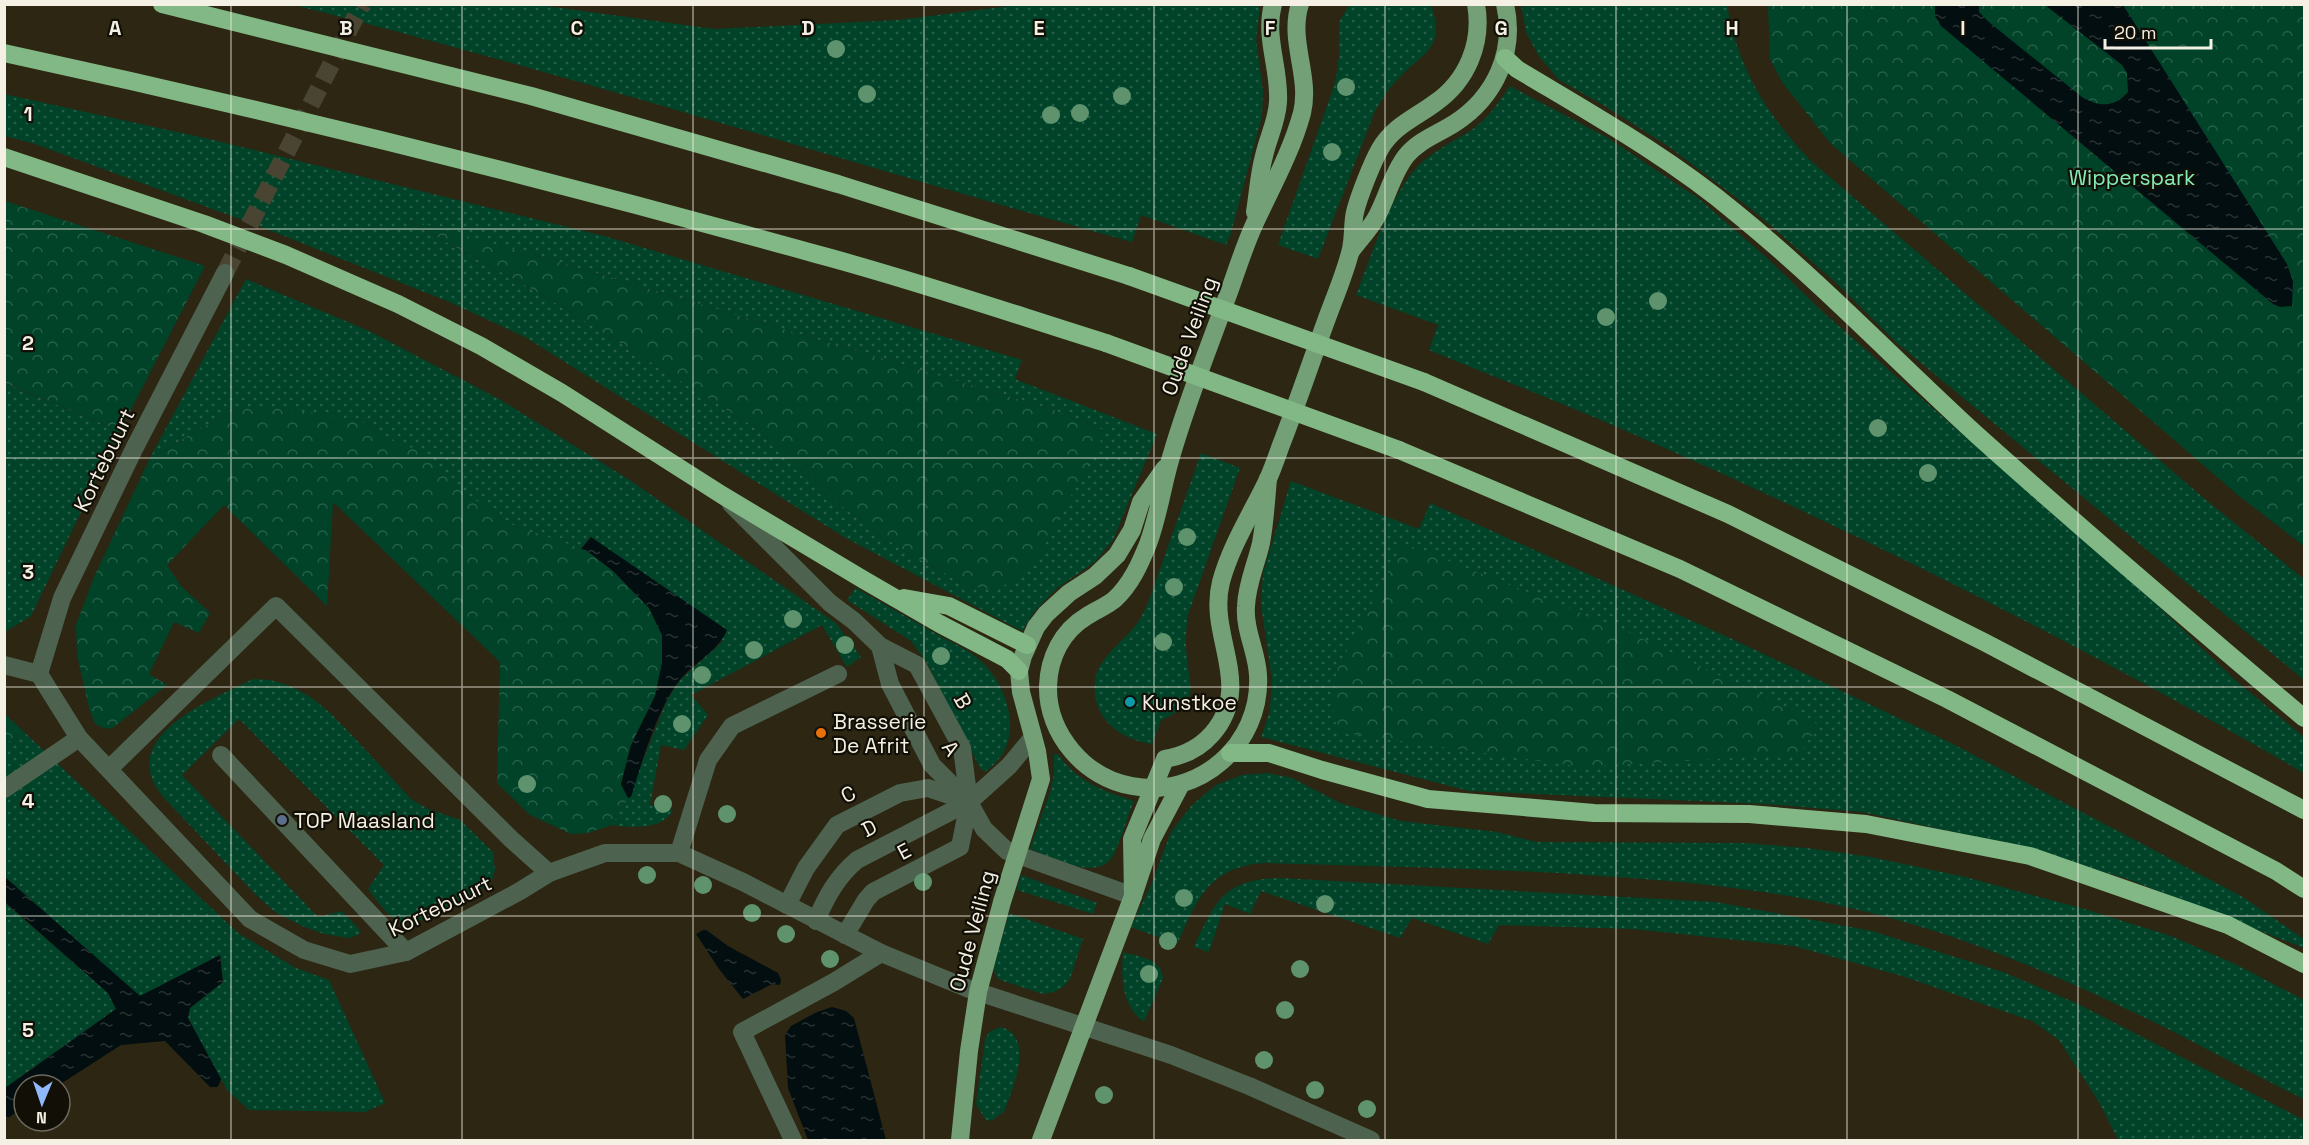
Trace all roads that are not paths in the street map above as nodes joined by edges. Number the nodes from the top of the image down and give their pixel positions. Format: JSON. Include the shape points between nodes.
{"nodes":[{"id":1,"x":162,"y":4,"type":"edge"},
{"id":2,"x":1273,"y":4,"type":"edge"},
{"id":3,"x":1300,"y":4,"type":"edge"},
{"id":4,"x":1476,"y":4,"type":"edge"},
{"id":5,"x":1505,"y":4,"type":"edge"},
{"id":6,"x":1478,"y":31,"type":"junction"},
{"id":7,"x":4,"y":53,"type":"edge"},
{"id":8,"x":1505,"y":58,"type":"junction"},
{"id":9,"x":4,"y":157,"type":"edge"},
{"id":10,"x":1252,"y":228,"type":"junction"},
{"id":11,"x":1351,"y":252,"type":"junction"},
{"id":12,"x":225,"y":273,"type":"tunnel mouth"},
{"id":13,"x":1170,"y":460,"type":"junction"},
{"id":14,"x":1268,"y":479,"type":"junction"},
{"id":15,"x":722,"y":495,"type":"junction"},
{"id":16,"x":893,"y":597,"type":"junction"},
{"id":17,"x":1027,"y":645,"type":"junction"},
{"id":18,"x":880,"y":646,"type":"junction"},
{"id":19,"x":4,"y":665,"type":"edge"},
{"id":20,"x":1050,"y":669,"type":"junction"},
{"id":21,"x":1019,"y":671,"type":"junction"},
{"id":22,"x":39,"y":674,"type":"junction"},
{"id":23,"x":838,"y":674,"type":"dead end"},
{"id":24,"x":2304,"y":718,"type":"edge"},
{"id":25,"x":1033,"y":737,"type":"junction"},
{"id":26,"x":79,"y":738,"type":"junction"},
{"id":27,"x":1230,"y":753,"type":"junction"},
{"id":28,"x":221,"y":755,"type":"dead end"},
{"id":29,"x":110,"y":768,"type":"junction"},
{"id":30,"x":1180,"y":786,"type":"junction"},
{"id":31,"x":4,"y":789,"type":"edge"},
{"id":32,"x":1152,"y":789,"type":"junction"},
{"id":33,"x":969,"y":802,"type":"junction"},
{"id":34,"x":2304,"y":810,"type":"edge"},
{"id":35,"x":680,"y":853,"type":"junction"},
{"id":36,"x":1016,"y":855,"type":"junction"},
{"id":37,"x":549,"y":873,"type":"junction"},
{"id":38,"x":2304,"y":889,"type":"edge"},
{"id":39,"x":1133,"y":896,"type":"junction"},
{"id":40,"x":787,"y":905,"type":"junction"},
{"id":41,"x":816,"y":921,"type":"junction"},
{"id":42,"x":844,"y":935,"type":"junction"},
{"id":43,"x":406,"y":952,"type":"junction"},
{"id":44,"x":880,"y":953,"type":"junction"},
{"id":45,"x":2304,"y":964,"type":"edge"},
{"id":46,"x":978,"y":992,"type":"junction"},
{"id":47,"x":1084,"y":1026,"type":"junction"},
{"id":48,"x":793,"y":1140,"type":"edge"},
{"id":49,"x":960,"y":1140,"type":"edge"},
{"id":50,"x":1041,"y":1140,"type":"edge"},
{"id":51,"x":1371,"y":1140,"type":"edge"}],
"edges":[{"from":1,"to":34,"type":"highway","bridge":true,"via":[[531,96],[838,184],[1128,276],[1424,382],[1728,514],[1984,642]]},
{"from":2,"to":10,"type":"main road","name":"Oude Veiling","via":[[1269,25],[1278,86],[1276,118],[1264,156]]},
{"from":3,"to":10,"type":"main road","name":"Oude Veiling","via":[[1295,28],[1305,95],[1285,163]]},
{"from":4,"to":6,"type":"main road"},
{"from":5,"to":8,"type":"main road"},
{"from":6,"to":8,"type":"main road"},
{"from":6,"to":11,"type":"main road","via":[[1469,65],[1449,93],[1395,130],[1380,149],[1355,211]]},
{"from":7,"to":38,"type":"highway","bridge":true,"via":[[519,174],[819,254],[1106,343],[1399,450],[1701,579],[1947,699]]},
{"from":8,"to":11,"type":"main road","via":[[1479,103],[1406,156],[1375,219]]},
{"from":8,"to":24,"type":"highway","via":[[1615,127],[1734,211],[2097,543]]},
{"from":9,"to":15,"type":"highway","via":[[204,224],[398,304],[562,393]]},
{"from":10,"to":13,"type":"main road","name":"Oude Veiling"},
{"from":11,"to":14,"type":"main road"},
{"from":12,"to":22,"type":"street","name":"Kortebuurt","via":[[62,598]]},
{"from":13,"to":17,"type":"main road","name":"Oude Veiling","via":[[1141,502],[1132,530],[1111,562],[1055,605]]},
{"from":13,"to":20,"type":"main road","name":"Oude Veiling","via":[[1160,510],[1128,585],[1064,635]]},
{"from":14,"to":27,"type":"main road","via":[[1261,543],[1248,582],[1245,610],[1258,676],[1254,713]]},
{"from":14,"to":32,"type":"main road","via":[[1239,533],[1222,581],[1218,607],[1231,674],[1227,709],[1208,739],[1188,753],[1165,759]]},
{"from":15,"to":16,"type":"highway"},
{"from":15,"to":18,"type":"street","via":[[830,603]]},
{"from":16,"to":17,"type":"highway","via":[[949,606]]},
{"from":16,"to":21,"type":"highway","via":[[1007,659]]},
{"from":17,"to":20,"type":"main road","via":[[1041,655]]},
{"from":17,"to":21,"type":"main road","name":"Oude Veiling"},
{"from":18,"to":33,"type":"street","name":"A","via":[[890,684],[932,765]]},
{"from":18,"to":33,"type":"street","name":"B","via":[[917,665],[962,748]]},
{"from":19,"to":22,"type":"street"},
{"from":20,"to":32,"type":"main road","via":[[1052,716],[1072,751],[1114,782]]},
{"from":21,"to":25,"type":"main road","name":"Oude Veiling"},
{"from":22,"to":26,"type":"street","name":"Kortebuurt"},
{"from":23,"to":35,"type":"street","via":[[732,726],[708,760]]},
{"from":25,"to":33,"type":"street","name":"D","via":[[1010,766]]},
{"from":25,"to":36,"type":"main road","name":"Oude Veiling","via":[[1041,779]]},
{"from":26,"to":29,"type":"street","name":"Kortebuurt"},
{"from":26,"to":31,"type":"street"},
{"from":27,"to":30,"type":"main road"},
{"from":27,"to":45,"type":"highway","via":[[1269,753],[1428,799],[1594,813],[1749,814],[1889,828],[2030,856],[2228,926]]},
{"from":28,"to":43,"type":"street"},
{"from":29,"to":37,"type":"street","via":[[276,606]]},
{"from":29,"to":43,"type":"street","name":"Kortebuurt","via":[[250,919],[304,950],[350,964]]},
{"from":30,"to":32,"type":"main road"},
{"from":30,"to":39,"type":"main road","via":[[1152,839]]},
{"from":32,"to":39,"type":"main road","via":[[1132,839]]},
{"from":33,"to":36,"type":"street","via":[[984,829]]},
{"from":33,"to":40,"type":"street","name":"C","via":[[928,788],[900,792],[837,825],[806,868]]},
{"from":33,"to":41,"type":"street","name":"D","via":[[857,860],[842,873]]},
{"from":33,"to":42,"type":"street","name":"E","via":[[960,847],[873,892]]},
{"from":35,"to":37,"type":"street","name":"Kortebuurt","via":[[605,853]]},
{"from":35,"to":40,"type":"street","name":"Kortebuurt"},
{"from":36,"to":39,"type":"street"},
{"from":36,"to":46,"type":"main road","name":"Oude Veiling"},
{"from":37,"to":43,"type":"street","name":"Kortebuurt"},
{"from":39,"to":47,"type":"main road"},
{"from":40,"to":41,"type":"street","name":"Kortebuurt"},
{"from":41,"to":42,"type":"street","name":"Kortebuurt"},
{"from":42,"to":44,"type":"street","name":"Kortebuurt"},
{"from":44,"to":46,"type":"street","name":"Kortebuurt"},
{"from":44,"to":48,"type":"street","via":[[742,1032]]},
{"from":46,"to":47,"type":"street","name":"Kortebuurt"},
{"from":46,"to":49,"type":"main road","name":"Oude Veiling"},
{"from":47,"to":50,"type":"main road"},
{"from":47,"to":51,"type":"street","name":"Kortebuurt","via":[[1210,1070]]}]}
